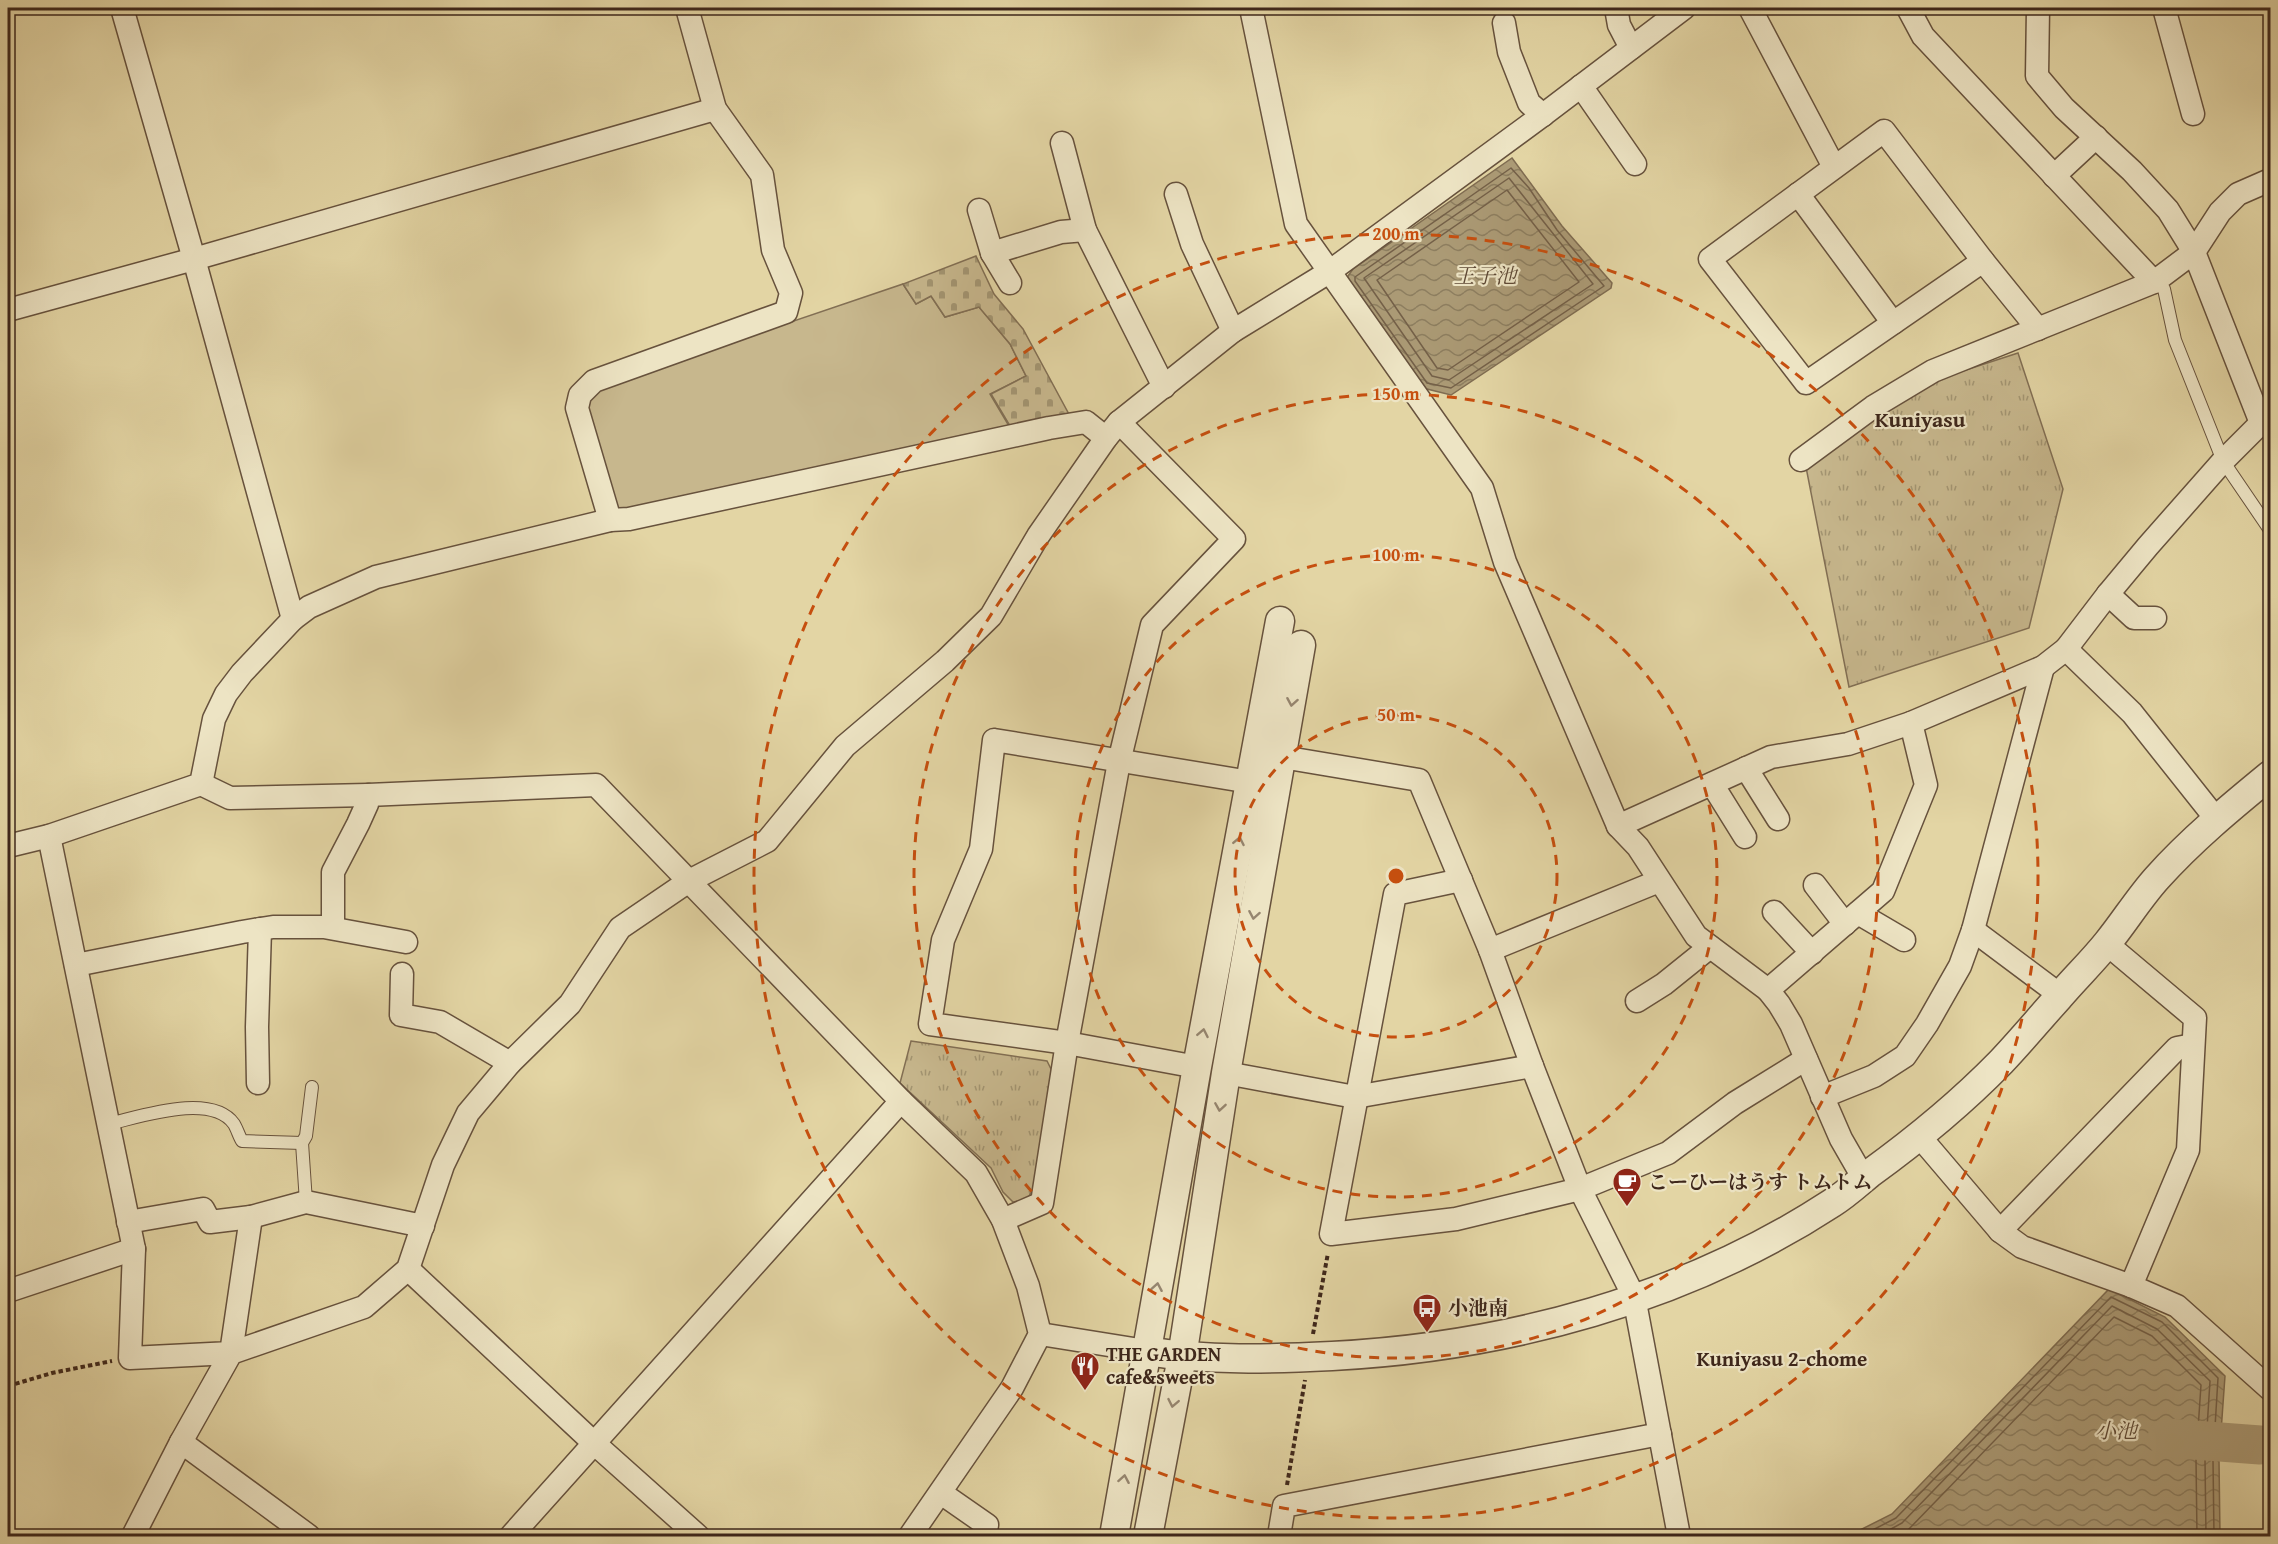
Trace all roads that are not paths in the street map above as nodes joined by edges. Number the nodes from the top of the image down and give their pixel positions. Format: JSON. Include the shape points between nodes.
{"nodes":[{"id":1,"x":122,"y":8,"type":"edge"},
{"id":2,"x":687,"y":8,"type":"edge"},
{"id":3,"x":1251,"y":8,"type":"edge"},
{"id":4,"x":1616,"y":8,"type":"edge"},
{"id":5,"x":1684,"y":8,"type":"edge"},
{"id":6,"x":1750,"y":8,"type":"edge"},
{"id":7,"x":1908,"y":8,"type":"edge"},
{"id":8,"x":2038,"y":8,"type":"edge"},
{"id":9,"x":2164,"y":8,"type":"edge"},
{"id":10,"x":1503,"y":23,"type":"dead end"},
{"id":11,"x":1631,"y":48,"type":"junction"},
{"id":12,"x":1581,"y":86,"type":"junction"},
{"id":13,"x":715,"y":109,"type":"junction"},
{"id":14,"x":2193,"y":114,"type":"dead end"},
{"id":15,"x":1544,"y":115,"type":"junction"},
{"id":16,"x":2096,"y":137,"type":"junction"},
{"id":17,"x":1062,"y":143,"type":"dead end"},
{"id":18,"x":1635,"y":164,"type":"dead end"},
{"id":19,"x":1834,"y":167,"type":"junction"},
{"id":20,"x":2054,"y":176,"type":"junction"},
{"id":21,"x":2271,"y":180,"type":"edge"},
{"id":22,"x":1176,"y":194,"type":"dead end"},
{"id":23,"x":1798,"y":194,"type":"junction"},
{"id":24,"x":979,"y":210,"type":"dead end"},
{"id":25,"x":1085,"y":230,"type":"junction"},
{"id":26,"x":2194,"y":252,"type":"junction"},
{"id":27,"x":992,"y":253,"type":"junction"},
{"id":28,"x":194,"y":259,"type":"junction"},
{"id":29,"x":1983,"y":261,"type":"junction"},
{"id":30,"x":1329,"y":272,"type":"junction"},
{"id":31,"x":1010,"y":282,"type":"dead end"},
{"id":32,"x":2154,"y":282,"type":"junction"},
{"id":33,"x":8,"y":310,"type":"edge"},
{"id":34,"x":1893,"y":323,"type":"junction"},
{"id":35,"x":2038,"y":329,"type":"junction"},
{"id":36,"x":1233,"y":331,"type":"junction"},
{"id":37,"x":1164,"y":387,"type":"junction"},
{"id":38,"x":2266,"y":421,"type":"edge"},
{"id":39,"x":1113,"y":430,"type":"junction"},
{"id":40,"x":1801,"y":460,"type":"dead end"},
{"id":41,"x":2223,"y":461,"type":"junction"},
{"id":42,"x":610,"y":520,"type":"junction"},
{"id":43,"x":2271,"y":530,"type":"edge"},
{"id":44,"x":2108,"y":594,"type":"junction"},
{"id":45,"x":2156,"y":618,"type":"dead end"},
{"id":46,"x":292,"y":619,"type":"junction"},
{"id":47,"x":1280,"y":621,"type":"dead end"},
{"id":48,"x":1301,"y":645,"type":"dead end"},
{"id":49,"x":2066,"y":649,"type":"junction"},
{"id":50,"x":2043,"y":668,"type":"junction"},
{"id":51,"x":1911,"y":723,"type":"junction"},
{"id":52,"x":1282,"y":757,"type":"junction"},
{"id":53,"x":1119,"y":762,"type":"junction"},
{"id":54,"x":1746,"y":768,"type":"junction"},
{"id":55,"x":2271,"y":775,"type":"edge"},
{"id":56,"x":1250,"y":782,"type":"junction"},
{"id":57,"x":201,"y":784,"type":"junction"},
{"id":58,"x":1712,"y":784,"type":"junction"},
{"id":59,"x":368,"y":795,"type":"junction"},
{"id":60,"x":1778,"y":819,"type":"dead end"},
{"id":61,"x":2217,"y":820,"type":"junction"},
{"id":62,"x":1618,"y":826,"type":"junction"},
{"id":63,"x":49,"y":836,"type":"junction"},
{"id":64,"x":1745,"y":837,"type":"dead end"},
{"id":65,"x":8,"y":846,"type":"edge"},
{"id":66,"x":1461,"y":880,"type":"junction"},
{"id":67,"x":689,"y":881,"type":"junction"},
{"id":68,"x":1659,"y":881,"type":"junction"},
{"id":69,"x":1815,"y":885,"type":"dead end"},
{"id":70,"x":1774,"y":912,"type":"dead end"},
{"id":71,"x":1851,"y":919,"type":"junction"},
{"id":72,"x":333,"y":928,"type":"junction"},
{"id":73,"x":260,"y":929,"type":"junction"},
{"id":74,"x":1973,"y":930,"type":"junction"},
{"id":75,"x":1904,"y":940,"type":"dead end"},
{"id":76,"x":406,"y":942,"type":"dead end"},
{"id":77,"x":2107,"y":944,"type":"junction"},
{"id":78,"x":1710,"y":947,"type":"junction"},
{"id":79,"x":1490,"y":950,"type":"junction"},
{"id":80,"x":1812,"y":953,"type":"junction"},
{"id":81,"x":76,"y":965,"type":"junction"},
{"id":82,"x":402,"y":974,"type":"dead end"},
{"id":83,"x":1768,"y":990,"type":"junction"},
{"id":84,"x":2060,"y":995,"type":"junction"},
{"id":85,"x":1637,"y":1001,"type":"dead end"},
{"id":86,"x":1067,"y":1043,"type":"junction"},
{"id":87,"x":2193,"y":1045,"type":"junction"},
{"id":88,"x":1806,"y":1059,"type":"junction"},
{"id":89,"x":510,"y":1063,"type":"junction"},
{"id":90,"x":1532,"y":1066,"type":"junction"},
{"id":91,"x":1197,"y":1067,"type":"junction"},
{"id":92,"x":1226,"y":1073,"type":"junction"},
{"id":93,"x":258,"y":1083,"type":"dead end"},
{"id":94,"x":312,"y":1087,"type":"dead end"},
{"id":95,"x":1355,"y":1097,"type":"junction"},
{"id":96,"x":1822,"y":1097,"type":"junction"},
{"id":97,"x":902,"y":1101,"type":"junction"},
{"id":98,"x":108,"y":1124,"type":"junction"},
{"id":99,"x":1920,"y":1137,"type":"junction"},
{"id":100,"x":302,"y":1143,"type":"junction"},
{"id":101,"x":1864,"y":1179,"type":"junction"},
{"id":102,"x":1580,"y":1189,"type":"junction"},
{"id":103,"x":306,"y":1202,"type":"junction"},
{"id":104,"x":251,"y":1217,"type":"junction"},
{"id":105,"x":1003,"y":1220,"type":"junction"},
{"id":106,"x":128,"y":1222,"type":"junction"},
{"id":107,"x":423,"y":1226,"type":"junction"},
{"id":108,"x":2000,"y":1231,"type":"junction"},
{"id":109,"x":134,"y":1250,"type":"junction"},
{"id":110,"x":408,"y":1269,"type":"junction"},
{"id":111,"x":2131,"y":1286,"type":"junction"},
{"id":112,"x":8,"y":1291,"type":"edge"},
{"id":113,"x":1634,"y":1298,"type":"junction"},
{"id":114,"x":1040,"y":1334,"type":"junction"},
{"id":115,"x":1146,"y":1352,"type":"junction"},
{"id":116,"x":231,"y":1353,"type":"junction"},
{"id":117,"x":1182,"y":1357,"type":"junction"},
{"id":118,"x":2271,"y":1389,"type":"edge"},
{"id":119,"x":1660,"y":1434,"type":"junction"},
{"id":120,"x":181,"y":1442,"type":"junction"},
{"id":121,"x":595,"y":1444,"type":"junction"},
{"id":122,"x":941,"y":1493,"type":"junction"},
{"id":123,"x":133,"y":1536,"type":"edge"},
{"id":124,"x":309,"y":1536,"type":"edge"},
{"id":125,"x":511,"y":1536,"type":"edge"},
{"id":126,"x":698,"y":1536,"type":"edge"},
{"id":127,"x":910,"y":1536,"type":"edge"},
{"id":128,"x":985,"y":1536,"type":"edge"},
{"id":129,"x":1114,"y":1536,"type":"edge"},
{"id":130,"x":1148,"y":1536,"type":"edge"},
{"id":131,"x":1279,"y":1536,"type":"edge"},
{"id":132,"x":1679,"y":1536,"type":"edge"}],
"edges":[{"from":1,"to":28,"type":"street"},
{"from":2,"to":13,"type":"street"},
{"from":3,"to":30,"type":"street","via":[[1296,224]]},
{"from":4,"to":11,"type":"street","via":[[1619,25]]},
{"from":5,"to":11,"type":"street"},
{"from":6,"to":19,"type":"street"},
{"from":7,"to":20,"type":"street","via":[[1923,36]]},
{"from":8,"to":16,"type":"street","via":[[2037,76]]},
{"from":9,"to":14,"type":"street"},
{"from":10,"to":15,"type":"street","via":[[1509,52],[1529,103]]},
{"from":11,"to":12,"type":"street"},
{"from":12,"to":15,"type":"street"},
{"from":12,"to":18,"type":"street"},
{"from":13,"to":28,"type":"street"},
{"from":13,"to":42,"type":"street","via":[[762,175],[772,250],[791,293],[786,312],[594,381],[580,394],[577,408]]},
{"from":15,"to":30,"type":"street"},
{"from":16,"to":20,"type":"street"},
{"from":16,"to":26,"type":"street","via":[[2168,210]]},
{"from":17,"to":25,"type":"street"},
{"from":19,"to":23,"type":"street"},
{"from":19,"to":29,"type":"street","via":[[1884,131]]},
{"from":20,"to":32,"type":"street"},
{"from":21,"to":26,"type":"street","via":[[2238,194],[2220,212]]},
{"from":22,"to":36,"type":"street","via":[[1192,244]]},
{"from":23,"to":34,"type":"street"},
{"from":23,"to":34,"type":"street","via":[[1710,259],[1806,383]]},
{"from":24,"to":27,"type":"street"},
{"from":25,"to":27,"type":"street","via":[[1061,232]]},
{"from":25,"to":37,"type":"street"},
{"from":26,"to":32,"type":"street"},
{"from":26,"to":38,"type":"street"},
{"from":27,"to":31,"type":"street"},
{"from":28,"to":33,"type":"street"},
{"from":28,"to":46,"type":"street"},
{"from":29,"to":34,"type":"street"},
{"from":29,"to":35,"type":"street"},
{"from":30,"to":36,"type":"street"},
{"from":30,"to":62,"type":"street","via":[[1482,488],[1505,562]]},
{"from":32,"to":35,"type":"street"},
{"from":32,"to":41,"type":"lane","via":[[2164,289],[2175,340]]},
{"from":35,"to":40,"type":"street","via":[[1933,370],[1873,407]]},
{"from":36,"to":37,"type":"street"},
{"from":37,"to":39,"type":"street"},
{"from":38,"to":41,"type":"street"},
{"from":39,"to":42,"type":"street","via":[[1086,422],[1049,428]]},
{"from":39,"to":53,"type":"street","via":[[1234,539],[1152,625]]},
{"from":39,"to":67,"type":"street","via":[[1038,536],[991,616],[945,662],[845,746],[766,841]]},
{"from":41,"to":43,"type":"lane"},
{"from":41,"to":44,"type":"street"},
{"from":42,"to":46,"type":"street","via":[[376,578]]},
{"from":44,"to":45,"type":"street","via":[[2134,618]]},
{"from":44,"to":49,"type":"street"},
{"from":46,"to":57,"type":"street","via":[[226,694],[214,718]]},
{"from":47,"to":56,"type":"street"},
{"from":48,"to":52,"type":"street","one_way":true},
{"from":49,"to":50,"type":"street"},
{"from":49,"to":61,"type":"street","via":[[2132,713]]},
{"from":50,"to":51,"type":"street"},
{"from":50,"to":74,"type":"street"},
{"from":51,"to":54,"type":"street","via":[[1848,744],[1771,758]]},
{"from":51,"to":71,"type":"street","via":[[1926,785],[1883,891]]},
{"from":52,"to":66,"type":"street","via":[[1419,780]]},
{"from":52,"to":92,"type":"street","one_way":true},
{"from":53,"to":56,"type":"street"},
{"from":53,"to":86,"type":"street"},
{"from":53,"to":86,"type":"street","via":[[994,740],[981,849],[943,940],[930,1024]]},
{"from":54,"to":58,"type":"street"},
{"from":54,"to":60,"type":"street"},
{"from":55,"to":61,"type":"street"},
{"from":91,"to":56,"type":"street","one_way":true},
{"from":57,"to":59,"type":"street","via":[[230,798]]},
{"from":57,"to":63,"type":"street"},
{"from":58,"to":62,"type":"street"},
{"from":58,"to":64,"type":"street"},
{"from":59,"to":67,"type":"street","via":[[596,785]]},
{"from":59,"to":72,"type":"street","via":[[333,872]]},
{"from":61,"to":77,"type":"street","via":[[2156,879]]},
{"from":62,"to":68,"type":"street","via":[[1638,847]]},
{"from":63,"to":65,"type":"street"},
{"from":63,"to":81,"type":"street"},
{"from":66,"to":79,"type":"street"},
{"from":66,"to":95,"type":"street","via":[[1395,894]]},
{"from":67,"to":89,"type":"street","via":[[620,928],[570,1004]]},
{"from":67,"to":97,"type":"street"},
{"from":68,"to":78,"type":"street","via":[[1696,936]]},
{"from":68,"to":79,"type":"street"},
{"from":69,"to":71,"type":"street"},
{"from":70,"to":80,"type":"street"},
{"from":71,"to":75,"type":"street"},
{"from":71,"to":80,"type":"street"},
{"from":72,"to":73,"type":"street"},
{"from":72,"to":76,"type":"street"},
{"from":73,"to":81,"type":"street"},
{"from":73,"to":93,"type":"street"},
{"from":74,"to":84,"type":"street"},
{"from":74,"to":96,"type":"street","via":[[1960,966],[1905,1056],[1874,1076]]},
{"from":77,"to":84,"type":"street"},
{"from":77,"to":87,"type":"street","via":[[2195,1018]]},
{"from":78,"to":83,"type":"street"},
{"from":78,"to":85,"type":"street"},
{"from":79,"to":90,"type":"street"},
{"from":80,"to":83,"type":"street"},
{"from":81,"to":98,"type":"street"},
{"from":82,"to":89,"type":"street","via":[[401,1015],[440,1022]]},
{"from":83,"to":88,"type":"street","via":[[1791,1024]]},
{"from":84,"to":99,"type":"street","via":[[2001,1062]]},
{"from":86,"to":91,"type":"street"},
{"from":86,"to":105,"type":"street","via":[[1042,1203]]},
{"from":87,"to":108,"type":"street","via":[[2177,1048]]},
{"from":87,"to":111,"type":"street","via":[[2188,1150]]},
{"from":88,"to":96,"type":"street"},
{"from":88,"to":102,"type":"street","via":[[1735,1103],[1668,1153]]},
{"from":89,"to":107,"type":"street","via":[[468,1113],[443,1165]]},
{"from":90,"to":95,"type":"street"},
{"from":90,"to":102,"type":"street"},
{"from":115,"to":91,"type":"street","one_way":true},
{"from":92,"to":95,"type":"street"},
{"from":92,"to":117,"type":"street","one_way":true},
{"from":94,"to":100,"type":"lane"},
{"from":95,"to":102,"type":"street","via":[[1331,1234],[1456,1218]]},
{"from":96,"to":101,"type":"street","via":[[1840,1139]]},
{"from":97,"to":105,"type":"street","via":[[976,1173]]},
{"from":97,"to":121,"type":"street"},
{"from":98,"to":100,"type":"lane","via":[[204,1108],[233,1123],[242,1141]]},
{"from":98,"to":106,"type":"street"},
{"from":99,"to":101,"type":"street"},
{"from":99,"to":108,"type":"street"},
{"from":100,"to":103,"type":"lane"},
{"from":101,"to":113,"type":"street","via":[[1764,1242]]},
{"from":102,"to":113,"type":"street"},
{"from":103,"to":104,"type":"street"},
{"from":103,"to":107,"type":"street"},
{"from":104,"to":106,"type":"street","via":[[210,1222],[203,1209]]},
{"from":104,"to":116,"type":"street"},
{"from":105,"to":114,"type":"street","via":[[1028,1286]]},
{"from":106,"to":109,"type":"street"},
{"from":107,"to":110,"type":"street"},
{"from":108,"to":111,"type":"street","via":[[2022,1247]]},
{"from":109,"to":112,"type":"street"},
{"from":109,"to":116,"type":"street","via":[[130,1358]]},
{"from":110,"to":116,"type":"street","via":[[364,1307]]},
{"from":110,"to":121,"type":"street"},
{"from":111,"to":118,"type":"street","via":[[2177,1306]]},
{"from":113,"to":117,"type":"street","via":[[1539,1327],[1376,1354]]},
{"from":113,"to":119,"type":"street"},
{"from":114,"to":115,"type":"street"},
{"from":114,"to":122,"type":"street","via":[[1012,1388]]},
{"from":115,"to":117,"type":"street"},
{"from":129,"to":115,"type":"street","one_way":true},
{"from":116,"to":120,"type":"street"},
{"from":117,"to":130,"type":"street","one_way":true},
{"from":119,"to":131,"type":"street","via":[[1284,1506]]},
{"from":119,"to":132,"type":"street"},
{"from":120,"to":123,"type":"street"},
{"from":120,"to":124,"type":"street"},
{"from":121,"to":125,"type":"street"},
{"from":121,"to":126,"type":"street"},
{"from":122,"to":127,"type":"street"},
{"from":122,"to":128,"type":"street","via":[[987,1525]]}]}
